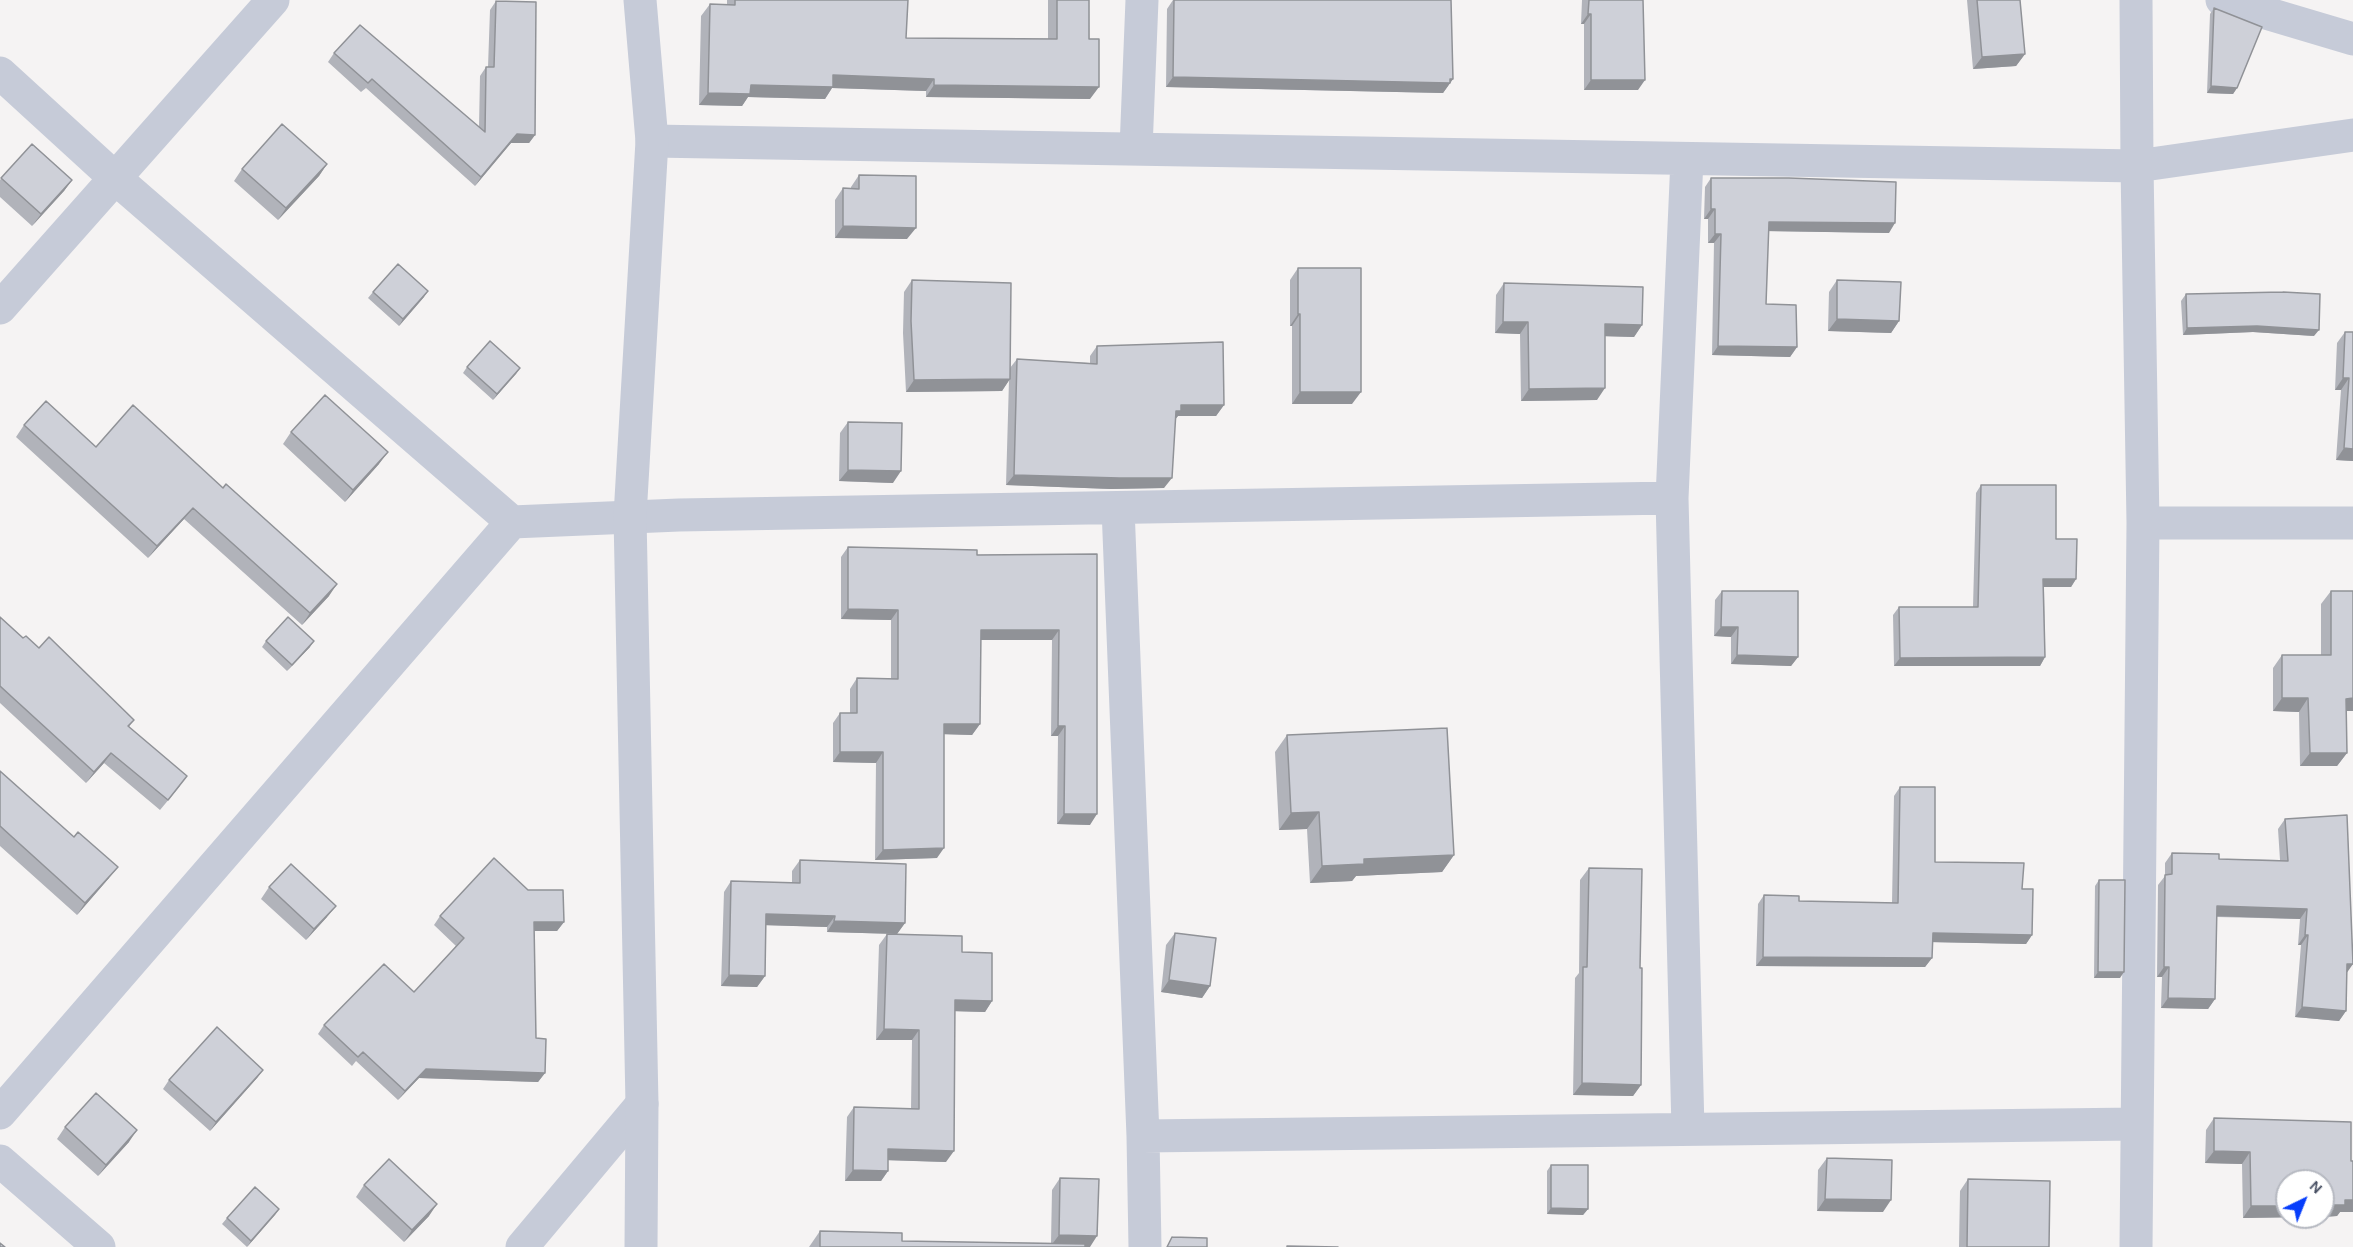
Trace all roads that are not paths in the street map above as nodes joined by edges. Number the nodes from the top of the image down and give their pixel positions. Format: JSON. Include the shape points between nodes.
{"nodes":[{"id":1,"x":273,"y":0,"type":"edge"},
{"id":2,"x":640,"y":0,"type":"edge"},
{"id":3,"x":1142,"y":0,"type":"edge"},
{"id":4,"x":2136,"y":0,"type":"edge"},
{"id":5,"x":2222,"y":0,"type":"edge"},
{"id":6,"x":2349,"y":31,"type":"edge"},
{"id":7,"x":0,"y":73,"type":"edge"},
{"id":8,"x":2353,"y":135,"type":"edge"},
{"id":9,"x":652,"y":141,"type":"junction"},
{"id":10,"x":1136,"y":149,"type":"junction"},
{"id":11,"x":1687,"y":159,"type":"junction"},
{"id":12,"x":2137,"y":166,"type":"junction"},
{"id":13,"x":115,"y":178,"type":"junction"},
{"id":14,"x":0,"y":308,"type":"edge"},
{"id":15,"x":1672,"y":498,"type":"junction"},
{"id":16,"x":1118,"y":508,"type":"junction"},
{"id":17,"x":630,"y":516,"type":"junction"},
{"id":18,"x":512,"y":522,"type":"junction"},
{"id":19,"x":2143,"y":523,"type":"junction"},
{"id":20,"x":2353,"y":523,"type":"edge"},
{"id":21,"x":642,"y":1104,"type":"junction"},
{"id":22,"x":0,"y":1113,"type":"edge"},
{"id":23,"x":2136,"y":1124,"type":"junction"},
{"id":24,"x":1688,"y":1129,"type":"junction"},
{"id":25,"x":1143,"y":1136,"type":"junction"},
{"id":26,"x":0,"y":1161,"type":"edge"},
{"id":27,"x":99,"y":1247,"type":"edge"},
{"id":28,"x":522,"y":1247,"type":"edge"},
{"id":29,"x":641,"y":1247,"type":"edge"},
{"id":30,"x":1145,"y":1247,"type":"edge"},
{"id":31,"x":2136,"y":1247,"type":"edge"}],
"edges":[{"from":1,"to":13,"type":"street"},
{"from":2,"to":9,"type":"street"},
{"from":3,"to":10,"type":"street"},
{"from":4,"to":12,"type":"street"},
{"from":5,"to":6,"type":"street"},
{"from":7,"to":13,"type":"street"},
{"from":8,"to":12,"type":"street"},
{"from":9,"to":10,"type":"street"},
{"from":9,"to":17,"type":"street"},
{"from":10,"to":11,"type":"street"},
{"from":11,"to":12,"type":"street"},
{"from":11,"to":15,"type":"street"},
{"from":12,"to":19,"type":"street"},
{"from":13,"to":14,"type":"street"},
{"from":13,"to":18,"type":"street"},
{"from":15,"to":16,"type":"street"},
{"from":15,"to":24,"type":"street"},
{"from":16,"to":17,"type":"street"},
{"from":16,"to":25,"type":"street"},
{"from":17,"to":18,"type":"street"},
{"from":17,"to":21,"type":"street"},
{"from":18,"to":22,"type":"street"},
{"from":19,"to":20,"type":"street"},
{"from":19,"to":23,"type":"street"},
{"from":21,"to":28,"type":"street"},
{"from":21,"to":29,"type":"street"},
{"from":23,"to":24,"type":"street"},
{"from":23,"to":31,"type":"street"},
{"from":24,"to":25,"type":"street"},
{"from":25,"to":30,"type":"street"},
{"from":26,"to":27,"type":"street"}]}
